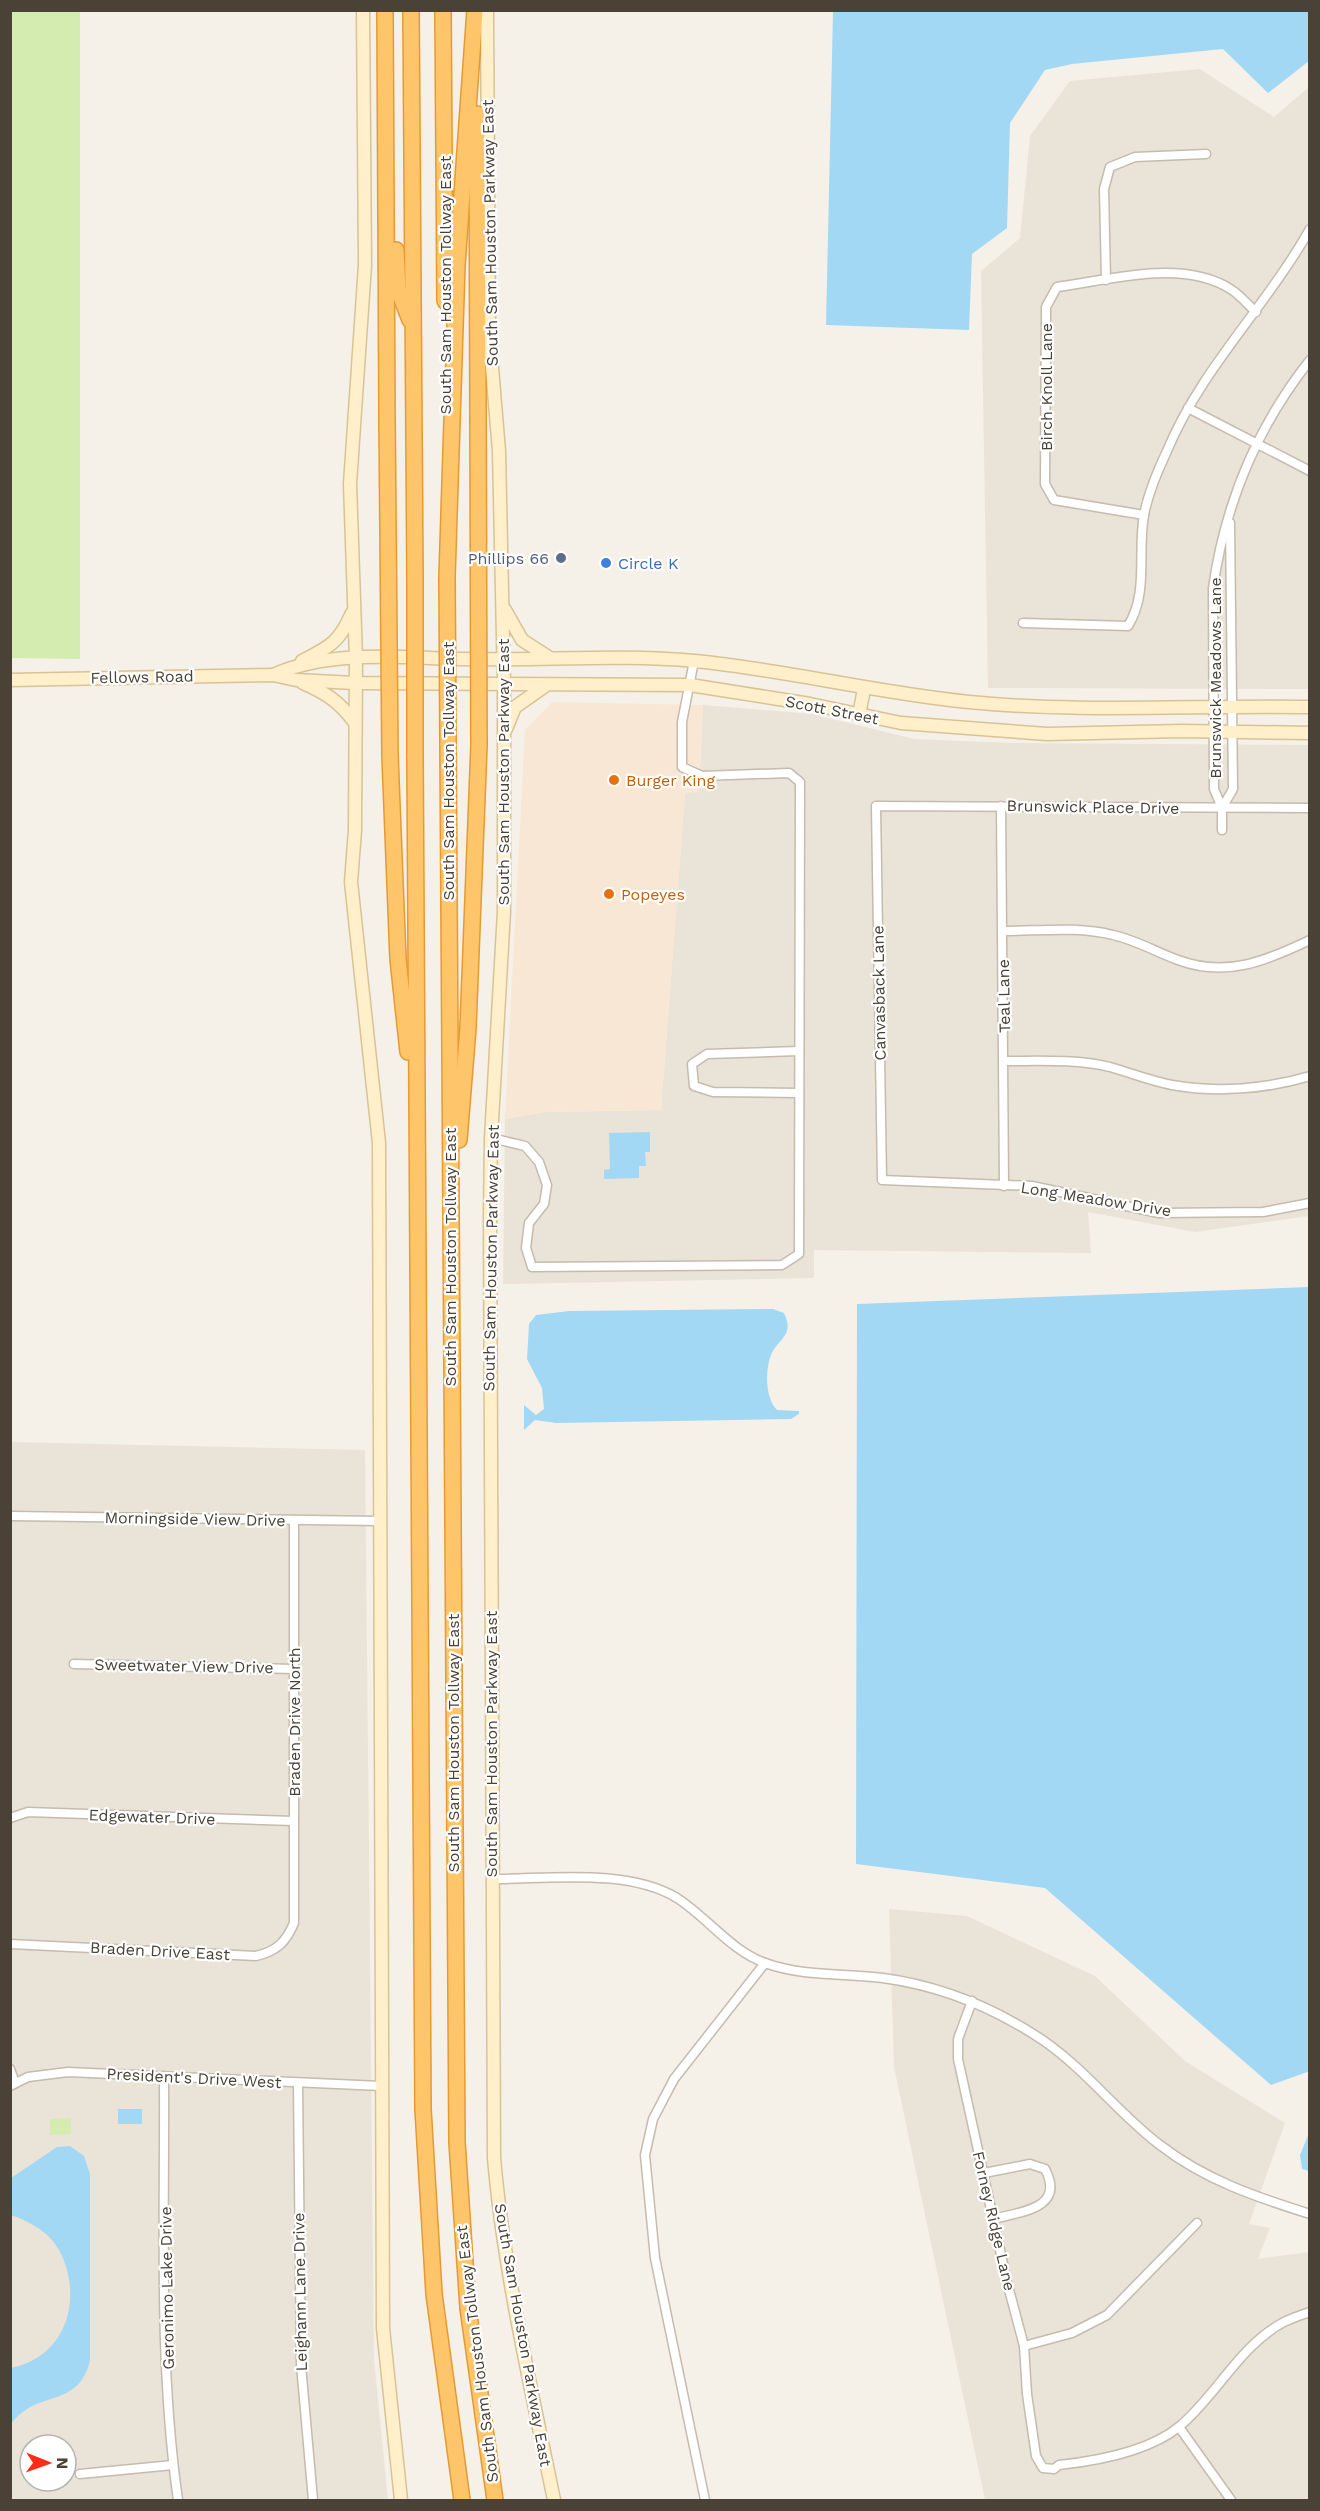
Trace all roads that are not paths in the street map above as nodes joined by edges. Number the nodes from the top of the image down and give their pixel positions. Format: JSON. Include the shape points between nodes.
{"nodes":[{"id":1,"x":363,"y":10,"type":"edge"},
{"id":2,"x":385,"y":10,"type":"edge"},
{"id":3,"x":394,"y":10,"type":"edge"},
{"id":4,"x":411,"y":10,"type":"edge"},
{"id":5,"x":443,"y":10,"type":"edge"},
{"id":6,"x":476,"y":10,"type":"edge"},
{"id":7,"x":487,"y":10,"type":"edge"},
{"id":8,"x":1206,"y":154,"type":"dead end"},
{"id":9,"x":1310,"y":229,"type":"edge"},
{"id":10,"x":1106,"y":280,"type":"junction"},
{"id":11,"x":1256,"y":312,"type":"junction"},
{"id":12,"x":414,"y":332,"type":"junction"},
{"id":13,"x":1310,"y":360,"type":"edge"},
{"id":14,"x":1188,"y":408,"type":"junction"},
{"id":15,"x":1254,"y":444,"type":"junction"},
{"id":16,"x":1310,"y":471,"type":"edge"},
{"id":17,"x":1230,"y":512,"type":"junction"},
{"id":18,"x":1144,"y":515,"type":"junction"},
{"id":19,"x":447,"y":577,"type":"junction"},
{"id":20,"x":502,"y":604,"type":"junction"},
{"id":21,"x":353,"y":609,"type":"junction"},
{"id":22,"x":1023,"y":623,"type":"dead end"},
{"id":23,"x":356,"y":658,"type":"junction"},
{"id":24,"x":549,"y":658,"type":"junction"},
{"id":25,"x":504,"y":660,"type":"junction"},
{"id":26,"x":694,"y":661,"type":"junction"},
{"id":27,"x":294,"y":665,"type":"junction"},
{"id":28,"x":273,"y":675,"type":"junction"},
{"id":29,"x":10,"y":680,"type":"edge"},
{"id":30,"x":296,"y":680,"type":"junction"},
{"id":31,"x":356,"y":683,"type":"junction"},
{"id":32,"x":550,"y":684,"type":"junction"},
{"id":33,"x":504,"y":685,"type":"junction"},
{"id":34,"x":690,"y":685,"type":"junction"},
{"id":35,"x":864,"y":689,"type":"junction"},
{"id":36,"x":1214,"y":706,"type":"junction"},
{"id":37,"x":1232,"y":706,"type":"junction"},
{"id":38,"x":1310,"y":707,"type":"edge"},
{"id":39,"x":860,"y":715,"type":"junction"},
{"id":40,"x":355,"y":723,"type":"junction"},
{"id":41,"x":1214,"y":731,"type":"junction"},
{"id":42,"x":504,"y":732,"type":"junction"},
{"id":43,"x":1232,"y":732,"type":"junction"},
{"id":44,"x":1310,"y":733,"type":"edge"},
{"id":45,"x":876,"y":806,"type":"joint"},
{"id":46,"x":1001,"y":806,"type":"junction"},
{"id":47,"x":1222,"y":808,"type":"junction"},
{"id":48,"x":1310,"y":808,"type":"edge"},
{"id":49,"x":1222,"y":830,"type":"dead end"},
{"id":50,"x":1003,"y":931,"type":"junction"},
{"id":51,"x":1310,"y":940,"type":"edge"},
{"id":52,"x":799,"y":1051,"type":"junction"},
{"id":53,"x":1004,"y":1061,"type":"junction"},
{"id":54,"x":1310,"y":1076,"type":"edge"},
{"id":55,"x":799,"y":1093,"type":"junction"},
{"id":56,"x":417,"y":1131,"type":"junction"},
{"id":57,"x":491,"y":1138,"type":"junction"},
{"id":58,"x":882,"y":1180,"type":"joint"},
{"id":59,"x":1004,"y":1186,"type":"junction"},
{"id":60,"x":1310,"y":1203,"type":"edge"},
{"id":61,"x":450,"y":1250,"type":"junction"},
{"id":62,"x":10,"y":1516,"type":"edge"},
{"id":63,"x":294,"y":1520,"type":"junction"},
{"id":64,"x":380,"y":1521,"type":"junction"},
{"id":65,"x":74,"y":1664,"type":"dead end"},
{"id":66,"x":294,"y":1669,"type":"junction"},
{"id":67,"x":10,"y":1818,"type":"edge"},
{"id":68,"x":294,"y":1821,"type":"junction"},
{"id":69,"x":492,"y":1879,"type":"junction"},
{"id":70,"x":294,"y":1923,"type":"joint"},
{"id":71,"x":10,"y":1944,"type":"edge"},
{"id":72,"x":765,"y":1963,"type":"junction"},
{"id":73,"x":972,"y":2001,"type":"junction"},
{"id":74,"x":10,"y":2069,"type":"edge"},
{"id":75,"x":164,"y":2076,"type":"junction"},
{"id":76,"x":298,"y":2084,"type":"junction"},
{"id":77,"x":13,"y":2085,"type":"edge"},
{"id":78,"x":381,"y":2086,"type":"junction"},
{"id":79,"x":984,"y":2173,"type":"junction"},
{"id":80,"x":1310,"y":2214,"type":"edge"},
{"id":81,"x":993,"y":2219,"type":"junction"},
{"id":82,"x":1197,"y":2223,"type":"dead end"},
{"id":83,"x":1310,"y":2312,"type":"edge"},
{"id":84,"x":1024,"y":2346,"type":"junction"},
{"id":85,"x":1179,"y":2427,"type":"junction"},
{"id":86,"x":173,"y":2465,"type":"junction"},
{"id":87,"x":80,"y":2474,"type":"dead end"},
{"id":88,"x":178,"y":2500,"type":"edge"},
{"id":89,"x":313,"y":2500,"type":"edge"},
{"id":90,"x":401,"y":2500,"type":"edge"},
{"id":91,"x":462,"y":2500,"type":"edge"},
{"id":92,"x":495,"y":2500,"type":"edge"},
{"id":93,"x":554,"y":2500,"type":"edge"},
{"id":94,"x":705,"y":2500,"type":"edge"},
{"id":95,"x":1231,"y":2500,"type":"edge"}],
"edges":[{"from":1,"to":21,"type":"main road","via":[[365,265],[350,484]]},
{"from":2,"to":56,"type":"highway","bridge":true,"via":[[390,756],[398,959]]},
{"from":3,"to":12,"type":"highway","via":[[397,278]]},
{"from":4,"to":12,"type":"highway","name":"South Sam Houston Tollway East"},
{"from":5,"to":19,"type":"highway","name":"South Sam Houston Tollway East"},
{"from":6,"to":19,"type":"highway","via":[[456,276]]},
{"from":6,"to":61,"type":"highway","bridge":true,"via":[[479,745],[468,1028]]},
{"from":7,"to":20,"type":"main road","name":"South Sam Houston Parkway East","via":[[489,332],[500,451]]},
{"from":8,"to":10,"type":"street","via":[[1135,157],[1110,167],[1104,189]]},
{"from":9,"to":11,"type":"street"},
{"from":10,"to":11,"type":"street","name":"Birch Knoll Lane","via":[[1154,274],[1195,275],[1232,290]]},
{"from":10,"to":18,"type":"street","name":"Birch Knoll Lane","via":[[1057,286],[1046,308],[1045,484],[1054,500]]},
{"from":11,"to":14,"type":"street","via":[[1215,362]]},
{"from":12,"to":56,"type":"highway","name":"South Sam Houston Tollway East","bridge":true},
{"from":13,"to":15,"type":"street","name":"Brunswick Meadows Lane"},
{"from":14,"to":15,"type":"street"},
{"from":14,"to":18,"type":"street","via":[[1167,450]]},
{"from":15,"to":16,"type":"street"},
{"from":15,"to":17,"type":"street","name":"Brunswick Meadows Lane"},
{"from":17,"to":36,"type":"street","name":"Brunswick Meadows Lane","via":[[1212,588]]},
{"from":17,"to":37,"type":"street","name":"Brunswick Meadows Lane"},
{"from":18,"to":22,"type":"street","via":[[1138,610],[1128,626]]},
{"from":19,"to":61,"type":"highway","name":"South Sam Houston Tollway East","bridge":true},
{"from":20,"to":24,"type":"main road","via":[[522,640]]},
{"from":20,"to":25,"type":"main road","name":"South Sam Houston Parkway East"},
{"from":21,"to":23,"type":"main road"},
{"from":21,"to":27,"type":"main road","via":[[342,635],[330,647]]},
{"from":23,"to":25,"type":"main road","name":"Scott Street"},
{"from":23,"to":27,"type":"main road","name":"Fellows Road"},
{"from":23,"to":31,"type":"main road"},
{"from":24,"to":25,"type":"main road","name":"Scott Street"},
{"from":24,"to":26,"type":"main road","name":"Scott Street"},
{"from":25,"to":33,"type":"main road","name":"South Sam Houston Parkway East"},
{"from":26,"to":34,"type":"street"},
{"from":26,"to":35,"type":"main road","name":"Scott Street"},
{"from":27,"to":28,"type":"main road","name":"Fellows Road"},
{"from":28,"to":29,"type":"main road","name":"Fellows Road"},
{"from":28,"to":30,"type":"main road","name":"Fellows Road"},
{"from":30,"to":31,"type":"main road","name":"Fellows Road"},
{"from":30,"to":40,"type":"main road","via":[[329,694],[343,705]]},
{"from":31,"to":33,"type":"main road","name":"Scott Street"},
{"from":31,"to":40,"type":"main road"},
{"from":32,"to":33,"type":"main road","name":"Scott Street"},
{"from":32,"to":34,"type":"main road","name":"Scott Street"},
{"from":32,"to":42,"type":"main road","via":[[515,708]]},
{"from":33,"to":42,"type":"main road","name":"South Sam Houston Parkway East"},
{"from":34,"to":39,"type":"main road","name":"Scott Street"},
{"from":34,"to":52,"type":"street","via":[[682,722],[682,767],[702,776],[789,773],[800,782]]},
{"from":35,"to":36,"type":"main road","name":"Scott Street","via":[[1023,707]]},
{"from":35,"to":39,"type":"main road"},
{"from":36,"to":37,"type":"main road","name":"Scott Street"},
{"from":36,"to":41,"type":"street","name":"Brunswick Meadows Lane"},
{"from":37,"to":38,"type":"main road","name":"Scott Street"},
{"from":37,"to":43,"type":"street","name":"Brunswick Meadows Lane"},
{"from":39,"to":41,"type":"main road","name":"Scott Street","via":[[901,723],[1047,734]]},
{"from":40,"to":64,"type":"main road","via":[[351,882],[379,1143]]},
{"from":41,"to":43,"type":"main road","name":"Scott Street"},
{"from":41,"to":47,"type":"street","name":"Brunswick Meadows Lane","via":[[1214,789]]},
{"from":42,"to":57,"type":"main road","name":"South Sam Houston Parkway East","via":[[504,911]]},
{"from":43,"to":44,"type":"main road","name":"Scott Street"},
{"from":43,"to":47,"type":"street","name":"Brunswick Meadows Lane","via":[[1233,789]]},
{"from":45,"to":46,"type":"street","name":"Brunswick Place Drive"},
{"from":45,"to":58,"type":"street","name":"Canvasback Lane"},
{"from":46,"to":47,"type":"street","name":"Brunswick Place Drive"},
{"from":46,"to":50,"type":"street","name":"Teal Lane"},
{"from":47,"to":48,"type":"street","name":"Brunswick Place Drive"},
{"from":47,"to":49,"type":"street","name":"Brunswick Meadows Lane"},
{"from":50,"to":51,"type":"street","via":[[1111,934],[1177,960],[1220,968],[1243,968]]},
{"from":50,"to":53,"type":"street","name":"Teal Lane"},
{"from":52,"to":55,"type":"street"},
{"from":52,"to":55,"type":"street","via":[[707,1053],[692,1064],[694,1086],[713,1092]]},
{"from":53,"to":54,"type":"street","via":[[1084,1063],[1174,1086],[1262,1086]]},
{"from":53,"to":59,"type":"street","name":"Teal Lane"},
{"from":55,"to":57,"type":"street","via":[[799,1254],[782,1265],[532,1267],[526,1248],[529,1223],[544,1204],[547,1185],[539,1162],[525,1146]]},
{"from":56,"to":91,"type":"highway","name":"South Sam Houston Tollway East","via":[[424,2153],[440,2354]]},
{"from":57,"to":69,"type":"main road","name":"South Sam Houston Parkway East"},
{"from":58,"to":59,"type":"street","name":"Long Meadow Drive"},
{"from":59,"to":60,"type":"street","name":"Long Meadow Drive","via":[[1032,1186],[1160,1213],[1263,1212]]},
{"from":61,"to":92,"type":"highway","name":"South Sam Houston Tollway East","via":[[457,2142],[468,2308]]},
{"from":62,"to":63,"type":"street","name":"Morningside View Drive"},
{"from":63,"to":64,"type":"street","name":"Morningside View Drive"},
{"from":63,"to":66,"type":"street","name":"Braden Drive North"},
{"from":64,"to":78,"type":"main road"},
{"from":65,"to":66,"type":"street","name":"Sweetwater View Drive"},
{"from":66,"to":68,"type":"street","name":"Braden Drive North"},
{"from":67,"to":68,"type":"street","name":"Edgewater Drive","via":[[28,1812]]},
{"from":68,"to":70,"type":"street","name":"Braden Drive North"},
{"from":69,"to":72,"type":"street","via":[[634,1881],[675,1897],[740,1949]]},
{"from":69,"to":93,"type":"main road","name":"South Sam Houston Parkway East","via":[[499,2216]]},
{"from":70,"to":71,"type":"street","name":"Braden Drive East","via":[[282,1945],[256,1956]]},
{"from":72,"to":73,"type":"street","via":[[807,1974],[884,1978],[942,1990]]},
{"from":72,"to":94,"type":"street","via":[[662,2098],[652,2119],[645,2155],[655,2258]]},
{"from":73,"to":79,"type":"street","name":"Forney Ridge Lane","via":[[958,2039],[958,2059]]},
{"from":73,"to":80,"type":"street","via":[[1045,2042],[1160,2145],[1197,2170],[1240,2192]]},
{"from":74,"to":77,"type":"street"},
{"from":75,"to":76,"type":"street","name":"President's Drive West"},
{"from":75,"to":77,"type":"street","name":"President's Drive West","via":[[68,2072],[41,2074]]},
{"from":75,"to":86,"type":"street","name":"Geronimo Lake Drive","via":[[167,2353]]},
{"from":76,"to":78,"type":"street","name":"President's Drive West"},
{"from":76,"to":89,"type":"street","name":"Leighann Lane Drive","via":[[301,2365]]},
{"from":78,"to":90,"type":"main road","via":[[383,2328]]},
{"from":79,"to":81,"type":"street","name":"Forney Ridge Lane"},
{"from":79,"to":81,"type":"street","via":[[1030,2164],[1045,2169],[1049,2177],[1049,2195],[1039,2207]]},
{"from":81,"to":84,"type":"street","name":"Forney Ridge Lane"},
{"from":82,"to":84,"type":"street","via":[[1107,2315],[1072,2333]]},
{"from":83,"to":85,"type":"street","via":[[1283,2322],[1254,2346]]},
{"from":84,"to":85,"type":"street","name":"Forney Ridge Lane","via":[[1037,2461],[1048,2470],[1107,2458]]},
{"from":85,"to":95,"type":"street"},
{"from":86,"to":87,"type":"street"},
{"from":86,"to":88,"type":"street","name":"Geronimo Lake Drive"}]}
